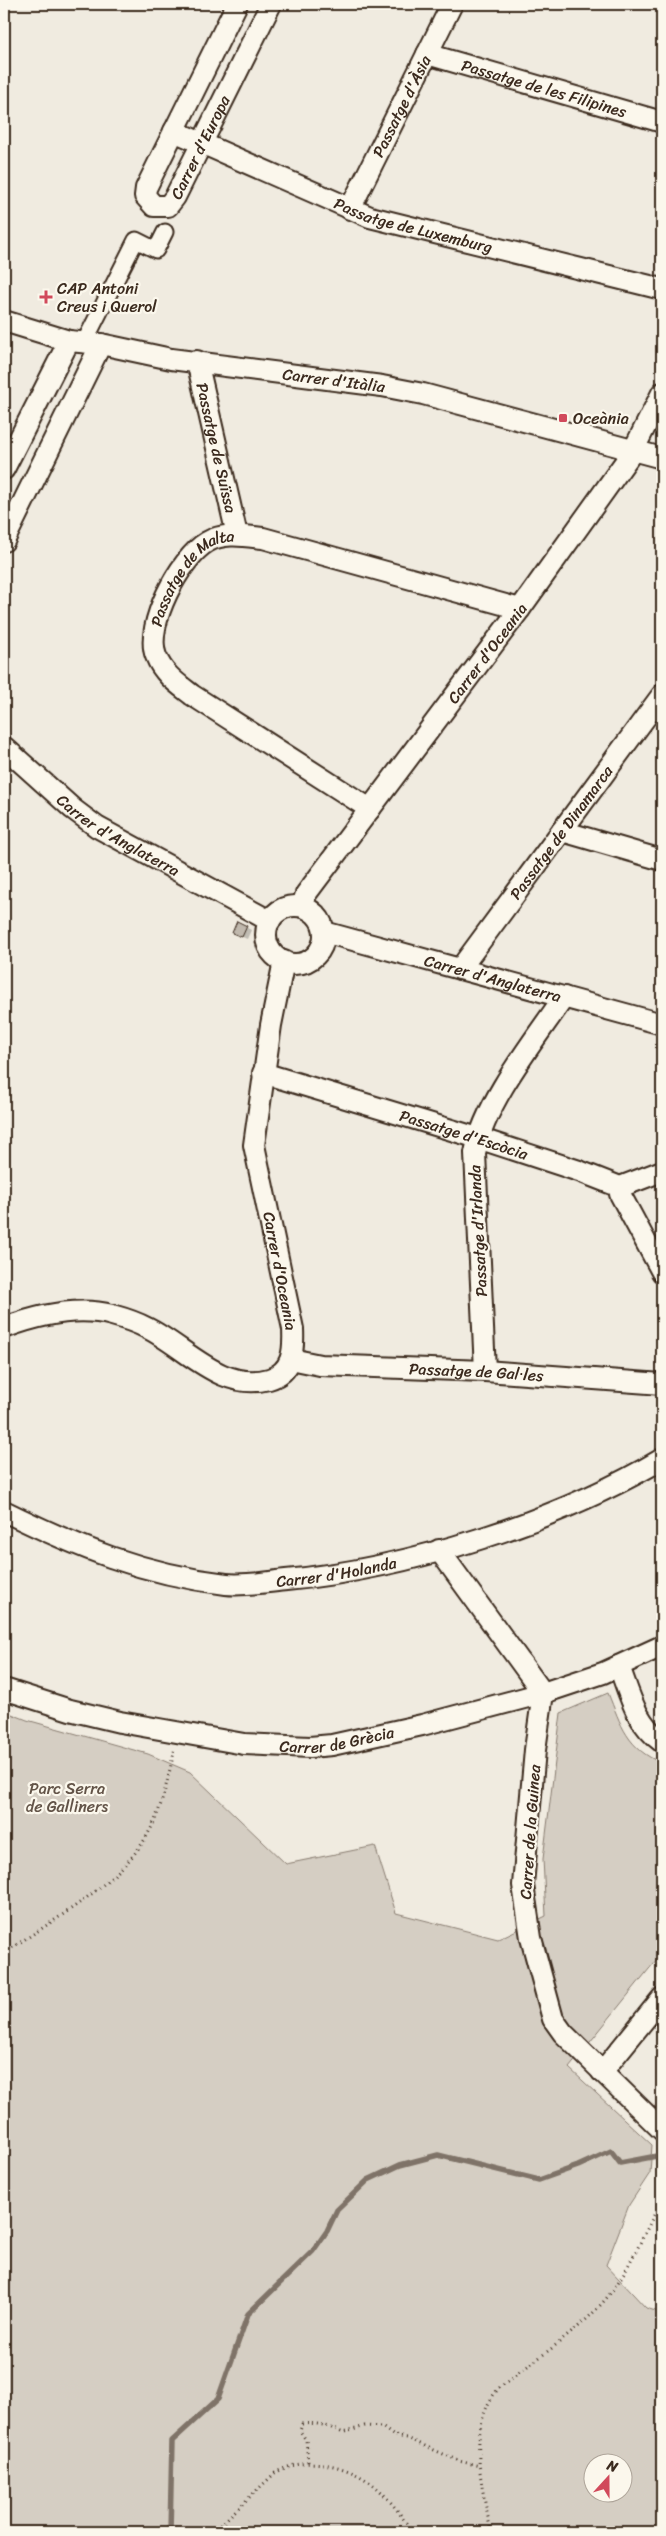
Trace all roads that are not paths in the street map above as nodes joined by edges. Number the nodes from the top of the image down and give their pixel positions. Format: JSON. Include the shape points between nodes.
{"nodes":[{"id":1,"x":237,"y":4,"type":"edge"},
{"id":2,"x":271,"y":4,"type":"edge"},
{"id":3,"x":452,"y":4,"type":"edge"},
{"id":4,"x":427,"y":54,"type":"junction"},
{"id":5,"x":662,"y":122,"type":"edge"},
{"id":6,"x":174,"y":131,"type":"junction"},
{"id":7,"x":200,"y":144,"type":"junction"},
{"id":8,"x":350,"y":209,"type":"junction"},
{"id":9,"x":165,"y":232,"type":"dead end"},
{"id":10,"x":662,"y":289,"type":"edge"},
{"id":11,"x":4,"y":321,"type":"edge"},
{"id":12,"x":85,"y":343,"type":"junction"},
{"id":13,"x":197,"y":362,"type":"junction"},
{"id":14,"x":662,"y":393,"type":"edge"},
{"id":15,"x":633,"y":450,"type":"junction"},
{"id":16,"x":662,"y":458,"type":"edge"},
{"id":17,"x":4,"y":469,"type":"edge"},
{"id":18,"x":237,"y":535,"type":"junction"},
{"id":19,"x":4,"y":541,"type":"edge"},
{"id":20,"x":520,"y":609,"type":"junction"},
{"id":21,"x":662,"y":695,"type":"edge"},
{"id":22,"x":4,"y":747,"type":"edge"},
{"id":23,"x":370,"y":809,"type":"junction"},
{"id":24,"x":562,"y":831,"type":"junction"},
{"id":25,"x":662,"y":860,"type":"edge"},
{"id":26,"x":302,"y":906,"type":"junction"},
{"id":27,"x":270,"y":921,"type":"junction"},
{"id":28,"x":324,"y":932,"type":"junction"},
{"id":29,"x":284,"y":961,"type":"junction"},
{"id":30,"x":460,"y":969,"type":"junction"},
{"id":31,"x":564,"y":996,"type":"junction"},
{"id":32,"x":662,"y":1024,"type":"edge"},
{"id":33,"x":263,"y":1073,"type":"junction"},
{"id":34,"x":478,"y":1138,"type":"junction"},
{"id":35,"x":662,"y":1171,"type":"edge"},
{"id":36,"x":620,"y":1187,"type":"junction"},
{"id":37,"x":662,"y":1272,"type":"edge"},
{"id":38,"x":4,"y":1328,"type":"edge"},
{"id":39,"x":291,"y":1359,"type":"junction"},
{"id":40,"x":485,"y":1371,"type":"junction"},
{"id":41,"x":662,"y":1384,"type":"edge"},
{"id":42,"x":662,"y":1459,"type":"edge"},
{"id":43,"x":4,"y":1511,"type":"edge"},
{"id":44,"x":440,"y":1550,"type":"junction"},
{"id":45,"x":662,"y":1646,"type":"edge"},
{"id":46,"x":619,"y":1666,"type":"junction"},
{"id":47,"x":4,"y":1689,"type":"edge"},
{"id":48,"x":543,"y":1693,"type":"junction"},
{"id":49,"x":662,"y":1742,"type":"edge"},
{"id":50,"x":662,"y":1998,"type":"edge"},
{"id":51,"x":602,"y":2072,"type":"junction"},
{"id":52,"x":662,"y":2130,"type":"edge"}],
"edges":[{"from":1,"to":6,"type":"street","name":"Carrer d'Europa"},
{"from":2,"to":7,"type":"street","name":"Carrer d'Europa"},
{"from":3,"to":4,"type":"street","name":"Passatge d'Àsia"},
{"from":4,"to":5,"type":"street","name":"Passatge de les Filipines"},
{"from":4,"to":8,"type":"street","name":"Passatge d'Àsia"},
{"from":6,"to":7,"type":"street","name":"Passatge de Luxemburg"},
{"from":6,"to":7,"type":"street","name":"Carrer d'Europa","via":[[146,188],[144,196],[154,206],[162,208],[172,203]]},
{"from":7,"to":8,"type":"street","name":"Passatge de Luxemburg"},
{"from":8,"to":10,"type":"street","name":"Passatge de Luxemburg","via":[[402,225]]},
{"from":9,"to":12,"type":"street","via":[[156,250],[136,240]]},
{"from":11,"to":12,"type":"street","name":"Carrer d'Itàlia"},
{"from":12,"to":13,"type":"street","name":"Carrer d'Itàlia"},
{"from":12,"to":17,"type":"street"},
{"from":12,"to":19,"type":"street"},
{"from":13,"to":15,"type":"street","name":"Carrer d'Itàlia","via":[[424,394]]},
{"from":13,"to":18,"type":"street","name":"Passatge de Suïssa"},
{"from":14,"to":15,"type":"street","name":"Carrer d'Oceania"},
{"from":15,"to":16,"type":"street","name":"Carrer d'Itàlia"},
{"from":15,"to":20,"type":"street","name":"Carrer d'Oceania"},
{"from":18,"to":20,"type":"street","name":"Passatge de Malta","via":[[263,538]]},
{"from":18,"to":23,"type":"street","name":"Passatge de Malta","via":[[207,542],[192,554],[180,571],[156,625],[154,640],[158,661],[173,680],[192,695]]},
{"from":20,"to":23,"type":"street","name":"Carrer d'Oceania"},
{"from":21,"to":24,"type":"street","name":"Passatge de Dinamarca"},
{"from":22,"to":27,"type":"street","name":"Carrer d'Anglaterra","via":[[98,827]]},
{"from":23,"to":26,"type":"street","name":"Carrer d'Oceania","via":[[306,894]]},
{"from":24,"to":25,"type":"street"},
{"from":24,"to":30,"type":"street","name":"Passatge de Dinamarca"},
{"from":26,"to":27,"type":"street","via":[[284,908]]},
{"from":26,"to":28,"type":"street","via":[[318,916]]},
{"from":27,"to":29,"type":"street","via":[[267,939],[276,956]]},
{"from":28,"to":29,"type":"street","via":[[323,944],[317,954],[296,964]]},
{"from":28,"to":30,"type":"street","name":"Carrer d'Anglaterra"},
{"from":29,"to":33,"type":"street","name":"Carrer d'Oceania"},
{"from":30,"to":31,"type":"street","name":"Carrer d'Anglaterra"},
{"from":31,"to":32,"type":"street","name":"Carrer d'Anglaterra"},
{"from":31,"to":34,"type":"street","name":"Passatge d'Irlanda","via":[[486,1116]]},
{"from":33,"to":34,"type":"street","name":"Passatge d'Escòcia"},
{"from":33,"to":39,"type":"street","name":"Carrer d'Oceania","via":[[254,1145],[290,1308],[293,1329]]},
{"from":34,"to":36,"type":"street","name":"Passatge d'Escòcia"},
{"from":34,"to":40,"type":"street","name":"Passatge d'Irlanda","via":[[475,1153]]},
{"from":35,"to":36,"type":"street"},
{"from":36,"to":37,"type":"street","via":[[620,1194]]},
{"from":38,"to":39,"type":"street","via":[[38,1318],[91,1311],[111,1314],[148,1328],[209,1369],[257,1382],[285,1371]]},
{"from":39,"to":40,"type":"street","name":"Passatge de Gal·les","via":[[320,1365]]},
{"from":40,"to":41,"type":"street","name":"Passatge de Gal·les"},
{"from":42,"to":44,"type":"street","name":"Carrer d'Holanda","via":[[624,1482],[496,1533]]},
{"from":43,"to":44,"type":"street","name":"Carrer d'Holanda","via":[[105,1557],[189,1578],[228,1584],[320,1577]]},
{"from":44,"to":48,"type":"street"},
{"from":45,"to":46,"type":"street","name":"Carrer de Grècia"},
{"from":46,"to":48,"type":"street","name":"Carrer de Grècia"},
{"from":46,"to":49,"type":"street","via":[[638,1716],[648,1732]]},
{"from":47,"to":48,"type":"street","name":"Carrer de Grècia","via":[[70,1710],[178,1733],[266,1746],[332,1745]]},
{"from":48,"to":51,"type":"street","name":"Carrer de la Guinea","via":[[523,1885],[525,1910],[553,2019]]},
{"from":50,"to":51,"type":"street"},
{"from":51,"to":52,"type":"street","name":"Carrer de la Guinea"}]}
